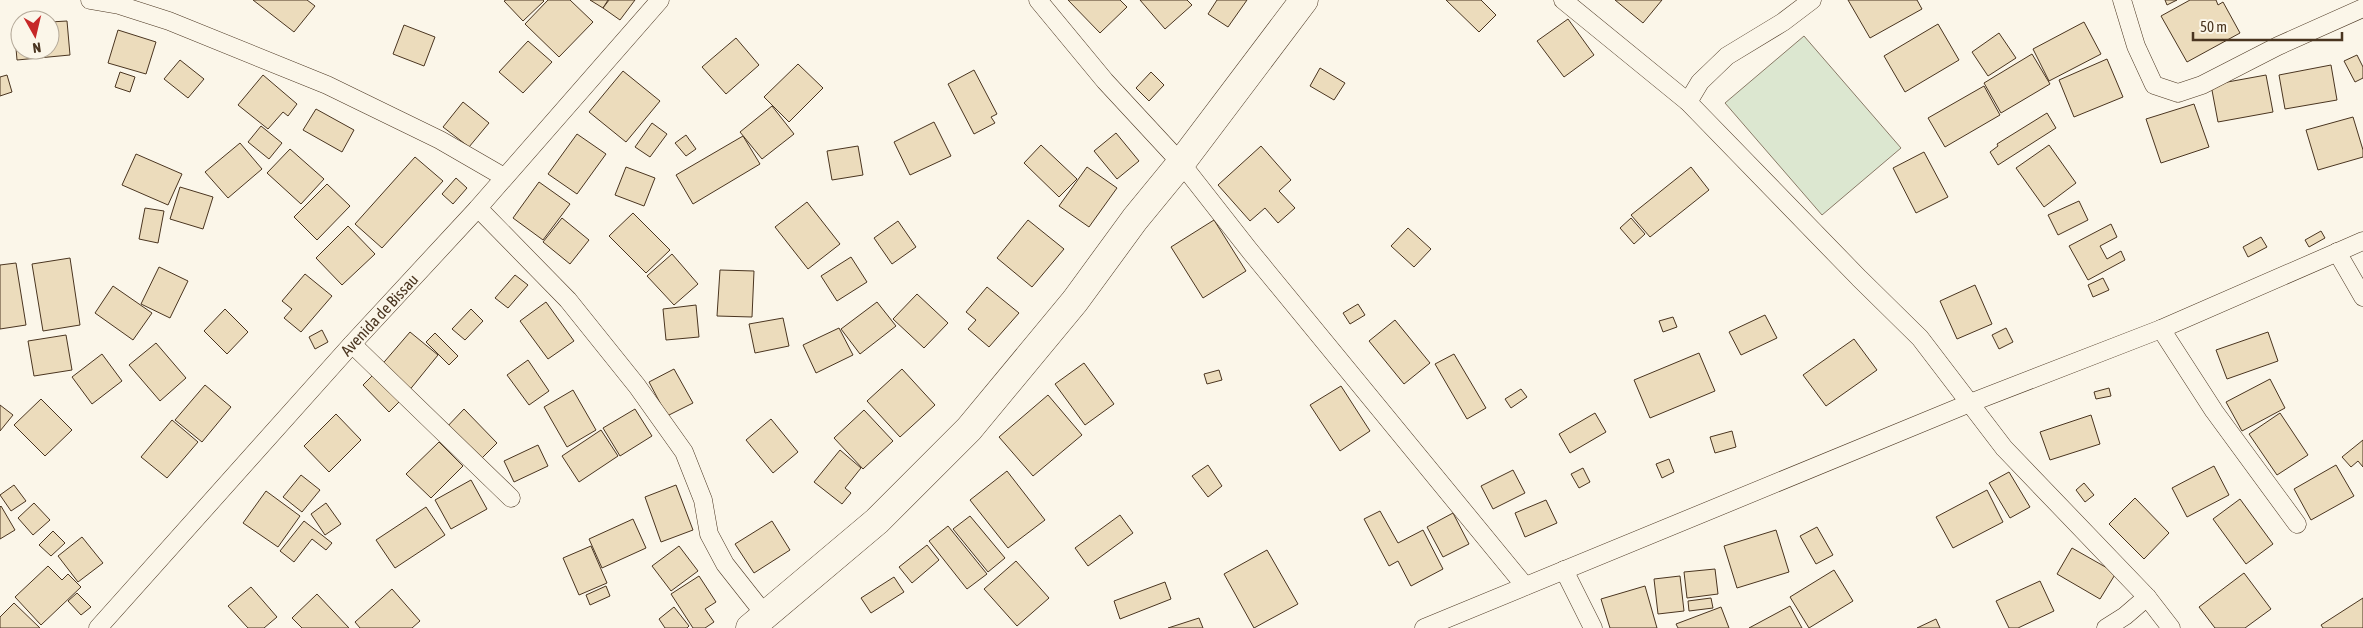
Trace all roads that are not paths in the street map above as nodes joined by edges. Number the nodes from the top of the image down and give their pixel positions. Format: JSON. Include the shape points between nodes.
{"nodes":[{"id":1,"x":90,"y":0,"type":"edge"},
{"id":2,"x":660,"y":0,"type":"edge"},
{"id":3,"x":1038,"y":0,"type":"edge"},
{"id":4,"x":1304,"y":0,"type":"edge"},
{"id":5,"x":1563,"y":0,"type":"edge"},
{"id":6,"x":1812,"y":0,"type":"edge"},
{"id":7,"x":2122,"y":0,"type":"edge"},
{"id":8,"x":2363,"y":8,"type":"edge"},
{"id":9,"x":1688,"y":102,"type":"junction"},
{"id":10,"x":1181,"y":163,"type":"junction"},
{"id":11,"x":504,"y":177,"type":"junction"},
{"id":12,"x":478,"y":208,"type":"junction"},
{"id":13,"x":2363,"y":241,"type":"edge"},
{"id":14,"x":2337,"y":252,"type":"junction"},
{"id":15,"x":2363,"y":297,"type":"edge"},
{"id":16,"x":2160,"y":329,"type":"junction"},
{"id":17,"x":352,"y":344,"type":"junction"},
{"id":18,"x":1970,"y":403,"type":"junction"},
{"id":19,"x":511,"y":498,"type":"dead end"},
{"id":20,"x":2297,"y":524,"type":"dead end"},
{"id":21,"x":1564,"y":570,"type":"junction"},
{"id":22,"x":1525,"y":586,"type":"junction"},
{"id":23,"x":2147,"y":597,"type":"junction"},
{"id":24,"x":758,"y":622,"type":"edge"},
{"id":25,"x":98,"y":628,"type":"edge"},
{"id":26,"x":1424,"y":628,"type":"edge"},
{"id":27,"x":1593,"y":628,"type":"edge"},
{"id":28,"x":2106,"y":628,"type":"edge"},
{"id":29,"x":2171,"y":628,"type":"edge"}],
"edges":[{"from":1,"to":11,"type":"street","via":[[169,21],[326,85],[440,140]]},
{"from":2,"to":11,"type":"street","name":"Avenida de Bissau"},
{"from":3,"to":10,"type":"street","via":[[1105,81]]},
{"from":4,"to":10,"type":"main road"},
{"from":5,"to":9,"type":"street"},
{"from":6,"to":9,"type":"street","via":[[1727,56],[1700,82]]},
{"from":7,"to":8,"type":"street","via":[[2136,46],[2154,85],[2178,93],[2202,85]]},
{"from":9,"to":18,"type":"street","via":[[1920,338]]},
{"from":10,"to":22,"type":"street"},
{"from":10,"to":24,"type":"main road","via":[[1135,219],[1076,301],[969,430],[878,522]]},
{"from":11,"to":12,"type":"street","name":"Avenida de Bissau"},
{"from":12,"to":17,"type":"street","name":"Avenida de Bissau"},
{"from":12,"to":24,"type":"street","via":[[568,300],[637,386],[684,452],[703,500],[709,534]]},
{"from":13,"to":14,"type":"street"},
{"from":14,"to":15,"type":"street"},
{"from":14,"to":16,"type":"street"},
{"from":16,"to":18,"type":"street"},
{"from":16,"to":20,"type":"street","via":[[2214,412]]},
{"from":17,"to":19,"type":"street"},
{"from":17,"to":25,"type":"street","name":"Avenida de Bissau"},
{"from":18,"to":21,"type":"street"},
{"from":18,"to":23,"type":"street","via":[[2004,448]]},
{"from":21,"to":22,"type":"street"},
{"from":21,"to":27,"type":"street"},
{"from":22,"to":26,"type":"street"},
{"from":23,"to":28,"type":"street"},
{"from":23,"to":29,"type":"street"}]}
